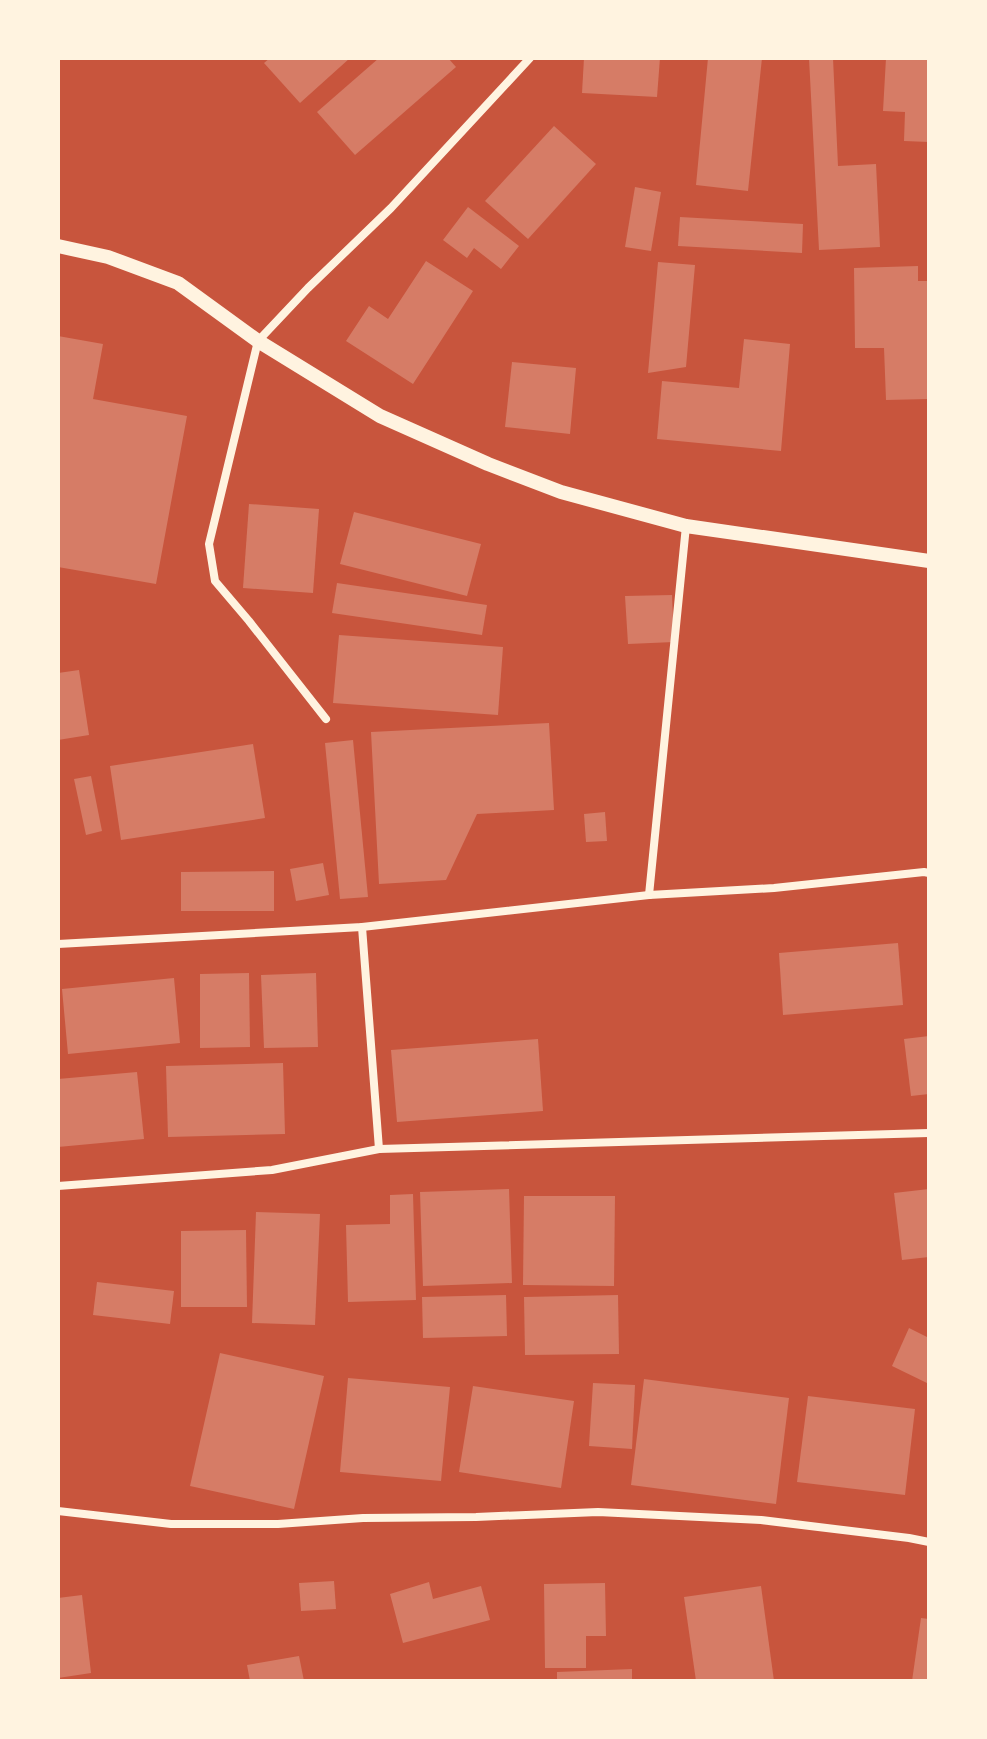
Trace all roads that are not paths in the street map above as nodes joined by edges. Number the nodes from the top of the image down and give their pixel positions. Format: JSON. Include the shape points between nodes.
{"nodes":[{"id":1,"x":530,"y":58,"type":"edge"},
{"id":2,"x":58,"y":246,"type":"edge"},
{"id":3,"x":258,"y":341,"type":"junction"},
{"id":4,"x":686,"y":526,"type":"junction"},
{"id":5,"x":929,"y":561,"type":"edge"},
{"id":6,"x":326,"y":719,"type":"dead end"},
{"id":7,"x":929,"y":873,"type":"edge"},
{"id":8,"x":649,"y":895,"type":"junction"},
{"id":9,"x":362,"y":927,"type":"junction"},
{"id":10,"x":58,"y":944,"type":"edge"},
{"id":11,"x":929,"y":1133,"type":"edge"},
{"id":12,"x":379,"y":1149,"type":"junction"},
{"id":13,"x":58,"y":1186,"type":"edge"},
{"id":14,"x":58,"y":1511,"type":"edge"},
{"id":15,"x":929,"y":1542,"type":"edge"}],
"edges":[{"from":1,"to":3,"type":"street","via":[[402,197]]},
{"from":2,"to":3,"type":"street","via":[[108,257],[178,283]]},
{"from":3,"to":4,"type":"street","via":[[380,416],[488,464],[561,492]]},
{"from":3,"to":6,"type":"street","via":[[209,544],[215,581]]},
{"from":4,"to":5,"type":"street"},
{"from":4,"to":8,"type":"street"},
{"from":7,"to":8,"type":"street"},
{"from":8,"to":9,"type":"street"},
{"from":9,"to":10,"type":"street"},
{"from":9,"to":12,"type":"street"},
{"from":11,"to":12,"type":"street"},
{"from":12,"to":13,"type":"street","via":[[272,1170]]},
{"from":14,"to":15,"type":"street","via":[[171,1524],[598,1512],[761,1520]]}]}
